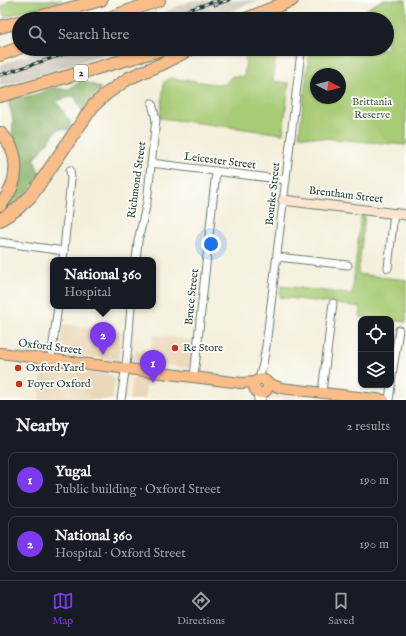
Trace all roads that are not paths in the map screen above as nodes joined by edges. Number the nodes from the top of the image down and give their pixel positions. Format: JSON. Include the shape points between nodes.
{"nodes":[{"id":1,"x":101,"y":0,"type":"edge"},
{"id":2,"x":158,"y":0,"type":"edge"},
{"id":3,"x":292,"y":0,"type":"edge"},
{"id":4,"x":57,"y":12,"type":"edge"},
{"id":5,"x":125,"y":12,"type":"edge"},
{"id":6,"x":262,"y":12,"type":"edge"},
{"id":7,"x":12,"y":51,"type":"edge"},
{"id":8,"x":0,"y":55,"type":"edge"},
{"id":9,"x":139,"y":56,"type":"edge"},
{"id":10,"x":175,"y":56,"type":"edge"},
{"id":11,"x":302,"y":56,"type":"edge"},
{"id":12,"x":0,"y":96,"type":"edge"},
{"id":13,"x":152,"y":103,"type":"dead end"},
{"id":14,"x":0,"y":133,"type":"edge"},
{"id":15,"x":151,"y":163,"type":"junction"},
{"id":16,"x":70,"y":170,"type":"dead end"},
{"id":17,"x":216,"y":172,"type":"junction"},
{"id":18,"x":286,"y":180,"type":"junction"},
{"id":19,"x":283,"y":200,"type":"junction"},
{"id":20,"x":0,"y":204,"type":"edge"},
{"id":21,"x":394,"y":213,"type":"junction"},
{"id":22,"x":406,"y":215,"type":"edge"},
{"id":23,"x":0,"y":220,"type":"edge"},
{"id":24,"x":0,"y":242,"type":"edge"},
{"id":25,"x":64,"y":251,"type":"junction"},
{"id":26,"x":278,"y":256,"type":"junction"},
{"id":27,"x":63,"y":257,"type":"edge"},
{"id":28,"x":136,"y":257,"type":"edge"},
{"id":29,"x":348,"y":265,"type":"dead end"},
{"id":30,"x":388,"y":268,"type":"dead end"},
{"id":31,"x":333,"y":303,"type":"dead end"},
{"id":32,"x":58,"y":309,"type":"edge"},
{"id":33,"x":131,"y":309,"type":"edge"},
{"id":34,"x":399,"y":330,"type":"dead end"},
{"id":35,"x":0,"y":353,"type":"edge"},
{"id":36,"x":52,"y":359,"type":"junction"},
{"id":37,"x":394,"y":362,"type":"edge"},
{"id":38,"x":125,"y":368,"type":"junction"},
{"id":39,"x":194,"y":377,"type":"junction"},
{"id":40,"x":391,"y":388,"type":"edge"},
{"id":41,"x":261,"y":389,"type":"edge"},
{"id":42,"x":322,"y":392,"type":"junction"},
{"id":43,"x":365,"y":399,"type":"edge"},
{"id":44,"x":121,"y":400,"type":"edge"},
{"id":45,"x":384,"y":400,"type":"edge"},
{"id":46,"x":389,"y":400,"type":"edge"}],
"edges":[{"from":1,"to":4,"type":"highway"},
{"from":2,"to":5,"type":"highway"},
{"from":3,"to":6,"type":"highway"},
{"from":7,"to":8,"type":"highway"},
{"from":9,"to":12,"type":"highway","number":"2"},
{"from":10,"to":23,"type":"highway","via":[[129,78],[93,106],[31,196]]},
{"from":11,"to":18,"type":"street","name":"Bourke Street"},
{"from":13,"to":15,"type":"street","name":"Richmond Street","via":[[156,120]]},
{"from":14,"to":20,"type":"highway","via":[[11,147],[16,172],[7,197]]},
{"from":15,"to":17,"type":"street","name":"Leicester Street"},
{"from":15,"to":28,"type":"street","name":"Richmond Street","via":[[147,202]]},
{"from":16,"to":25,"type":"street","via":[[72,179]]},
{"from":17,"to":18,"type":"street","name":"Leicester Street"},
{"from":17,"to":39,"type":"street","name":"Bruce Street"},
{"from":18,"to":19,"type":"street","name":"Bourke Street"},
{"from":19,"to":21,"type":"street","name":"Brentham Street"},
{"from":19,"to":26,"type":"street","name":"Bourke Street"},
{"from":21,"to":22,"type":"street","name":"Brentham Street"},
{"from":21,"to":30,"type":"street"},
{"from":24,"to":25,"type":"street"},
{"from":25,"to":27,"type":"street"},
{"from":26,"to":29,"type":"street"},
{"from":26,"to":41,"type":"street","name":"Bourke Street"},
{"from":31,"to":42,"type":"street"},
{"from":32,"to":36,"type":"street"},
{"from":33,"to":38,"type":"street"},
{"from":34,"to":37,"type":"street"},
{"from":35,"to":36,"type":"main road","name":"Oxford Street"},
{"from":36,"to":38,"type":"main road","name":"Oxford Street"},
{"from":38,"to":39,"type":"main road","name":"Oxford Street"},
{"from":38,"to":44,"type":"street"},
{"from":39,"to":41,"type":"main road","name":"Oxford Street","via":[[241,383]]},
{"from":40,"to":46,"type":"street"},
{"from":41,"to":42,"type":"main road"},
{"from":42,"to":43,"type":"main road"},
{"from":43,"to":45,"type":"main road"}]}
